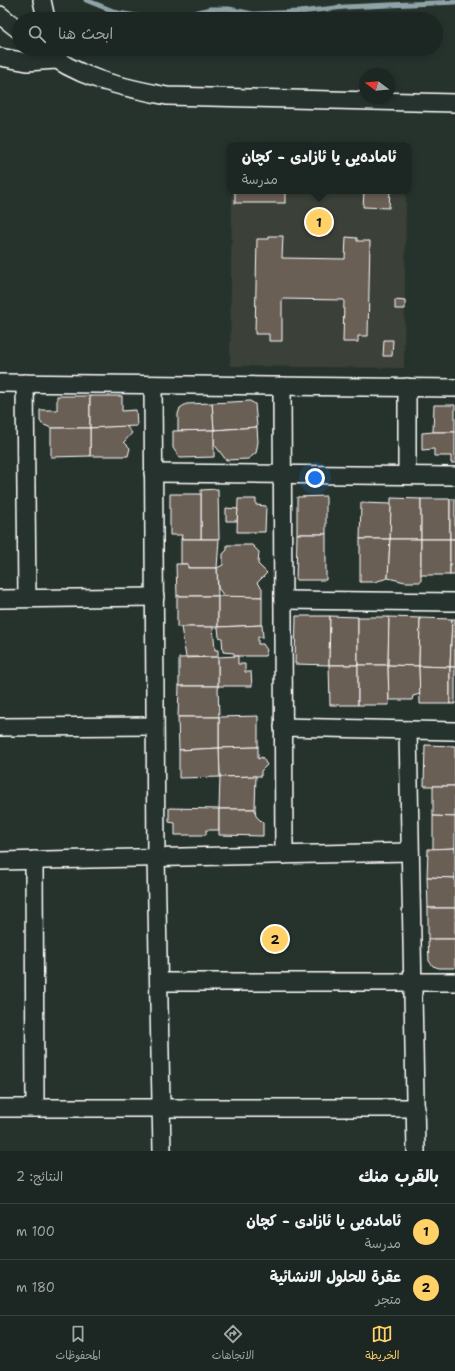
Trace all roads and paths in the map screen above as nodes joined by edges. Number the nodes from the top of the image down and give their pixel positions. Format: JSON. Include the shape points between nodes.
{"nodes":[{"id":1,"x":42,"y":0,"type":"edge"},
{"id":2,"x":45,"y":12,"type":"edge"},
{"id":3,"x":0,"y":14,"type":"edge"},
{"id":4,"x":12,"y":24,"type":"edge"},
{"id":5,"x":51,"y":56,"type":"edge"},
{"id":6,"x":56,"y":56,"type":"edge"},
{"id":7,"x":0,"y":58,"type":"edge"},
{"id":8,"x":455,"y":103,"type":"edge"},
{"id":9,"x":0,"y":383,"type":"edge"},
{"id":10,"x":26,"y":383,"type":"junction"},
{"id":11,"x":153,"y":385,"type":"junction"},
{"id":12,"x":282,"y":386,"type":"junction"},
{"id":13,"x":407,"y":387,"type":"junction"},
{"id":14,"x":455,"y":388,"type":"edge"},
{"id":15,"x":154,"y":473,"type":"junction"},
{"id":16,"x":282,"y":474,"type":"junction"},
{"id":17,"x":408,"y":475,"type":"junction"},
{"id":18,"x":455,"y":476,"type":"edge"},
{"id":19,"x":27,"y":597,"type":"junction"},
{"id":20,"x":154,"y":597,"type":"junction"},
{"id":21,"x":0,"y":599,"type":"edge"},
{"id":22,"x":283,"y":600,"type":"junction"},
{"id":23,"x":455,"y":602,"type":"edge"},
{"id":24,"x":155,"y":726,"type":"junction"},
{"id":25,"x":0,"y":727,"type":"edge"},
{"id":26,"x":283,"y":727,"type":"junction"},
{"id":27,"x":408,"y":730,"type":"junction"},
{"id":28,"x":455,"y":731,"type":"edge"},
{"id":29,"x":410,"y":852,"type":"junction"},
{"id":30,"x":284,"y":855,"type":"junction"},
{"id":31,"x":156,"y":857,"type":"junction"},
{"id":32,"x":34,"y":860,"type":"junction"},
{"id":33,"x":0,"y":861,"type":"edge"},
{"id":34,"x":412,"y":981,"type":"junction"},
{"id":35,"x":159,"y":982,"type":"junction"},
{"id":36,"x":455,"y":982,"type":"edge"},
{"id":37,"x":0,"y":1108,"type":"edge"},
{"id":38,"x":35,"y":1108,"type":"junction"},
{"id":39,"x":161,"y":1108,"type":"junction"},
{"id":40,"x":416,"y":1108,"type":"junction"},
{"id":41,"x":162,"y":1151,"type":"edge"},
{"id":42,"x":416,"y":1151,"type":"edge"}],
"edges":[{"from":1,"to":2,"type":"street"},
{"from":3,"to":4,"type":"street"},
{"from":5,"to":7,"type":"street","via":[[27,62]]},
{"from":6,"to":8,"type":"street","via":[[85,75],[167,96]]},
{"from":9,"to":10,"type":"street"},
{"from":10,"to":11,"type":"street"},
{"from":10,"to":19,"type":"street"},
{"from":11,"to":12,"type":"street"},
{"from":11,"to":15,"type":"street"},
{"from":12,"to":13,"type":"street"},
{"from":12,"to":16,"type":"street"},
{"from":13,"to":14,"type":"street"},
{"from":13,"to":17,"type":"street"},
{"from":15,"to":16,"type":"street"},
{"from":15,"to":20,"type":"street"},
{"from":16,"to":17,"type":"street"},
{"from":16,"to":22,"type":"street"},
{"from":17,"to":18,"type":"street"},
{"from":19,"to":20,"type":"street"},
{"from":19,"to":21,"type":"street"},
{"from":20,"to":24,"type":"street"},
{"from":22,"to":23,"type":"street"},
{"from":22,"to":26,"type":"street"},
{"from":24,"to":25,"type":"street"},
{"from":24,"to":31,"type":"street"},
{"from":26,"to":27,"type":"street"},
{"from":26,"to":30,"type":"street"},
{"from":27,"to":28,"type":"street"},
{"from":27,"to":29,"type":"street"},
{"from":29,"to":30,"type":"street"},
{"from":29,"to":34,"type":"street"},
{"from":30,"to":31,"type":"street"},
{"from":31,"to":32,"type":"street"},
{"from":31,"to":35,"type":"street"},
{"from":32,"to":33,"type":"street"},
{"from":32,"to":38,"type":"street"},
{"from":34,"to":35,"type":"street"},
{"from":34,"to":36,"type":"street"},
{"from":34,"to":40,"type":"street"},
{"from":35,"to":39,"type":"street"},
{"from":37,"to":38,"type":"street"},
{"from":38,"to":39,"type":"street"},
{"from":39,"to":40,"type":"street"},
{"from":39,"to":41,"type":"street"},
{"from":40,"to":42,"type":"street"}]}
